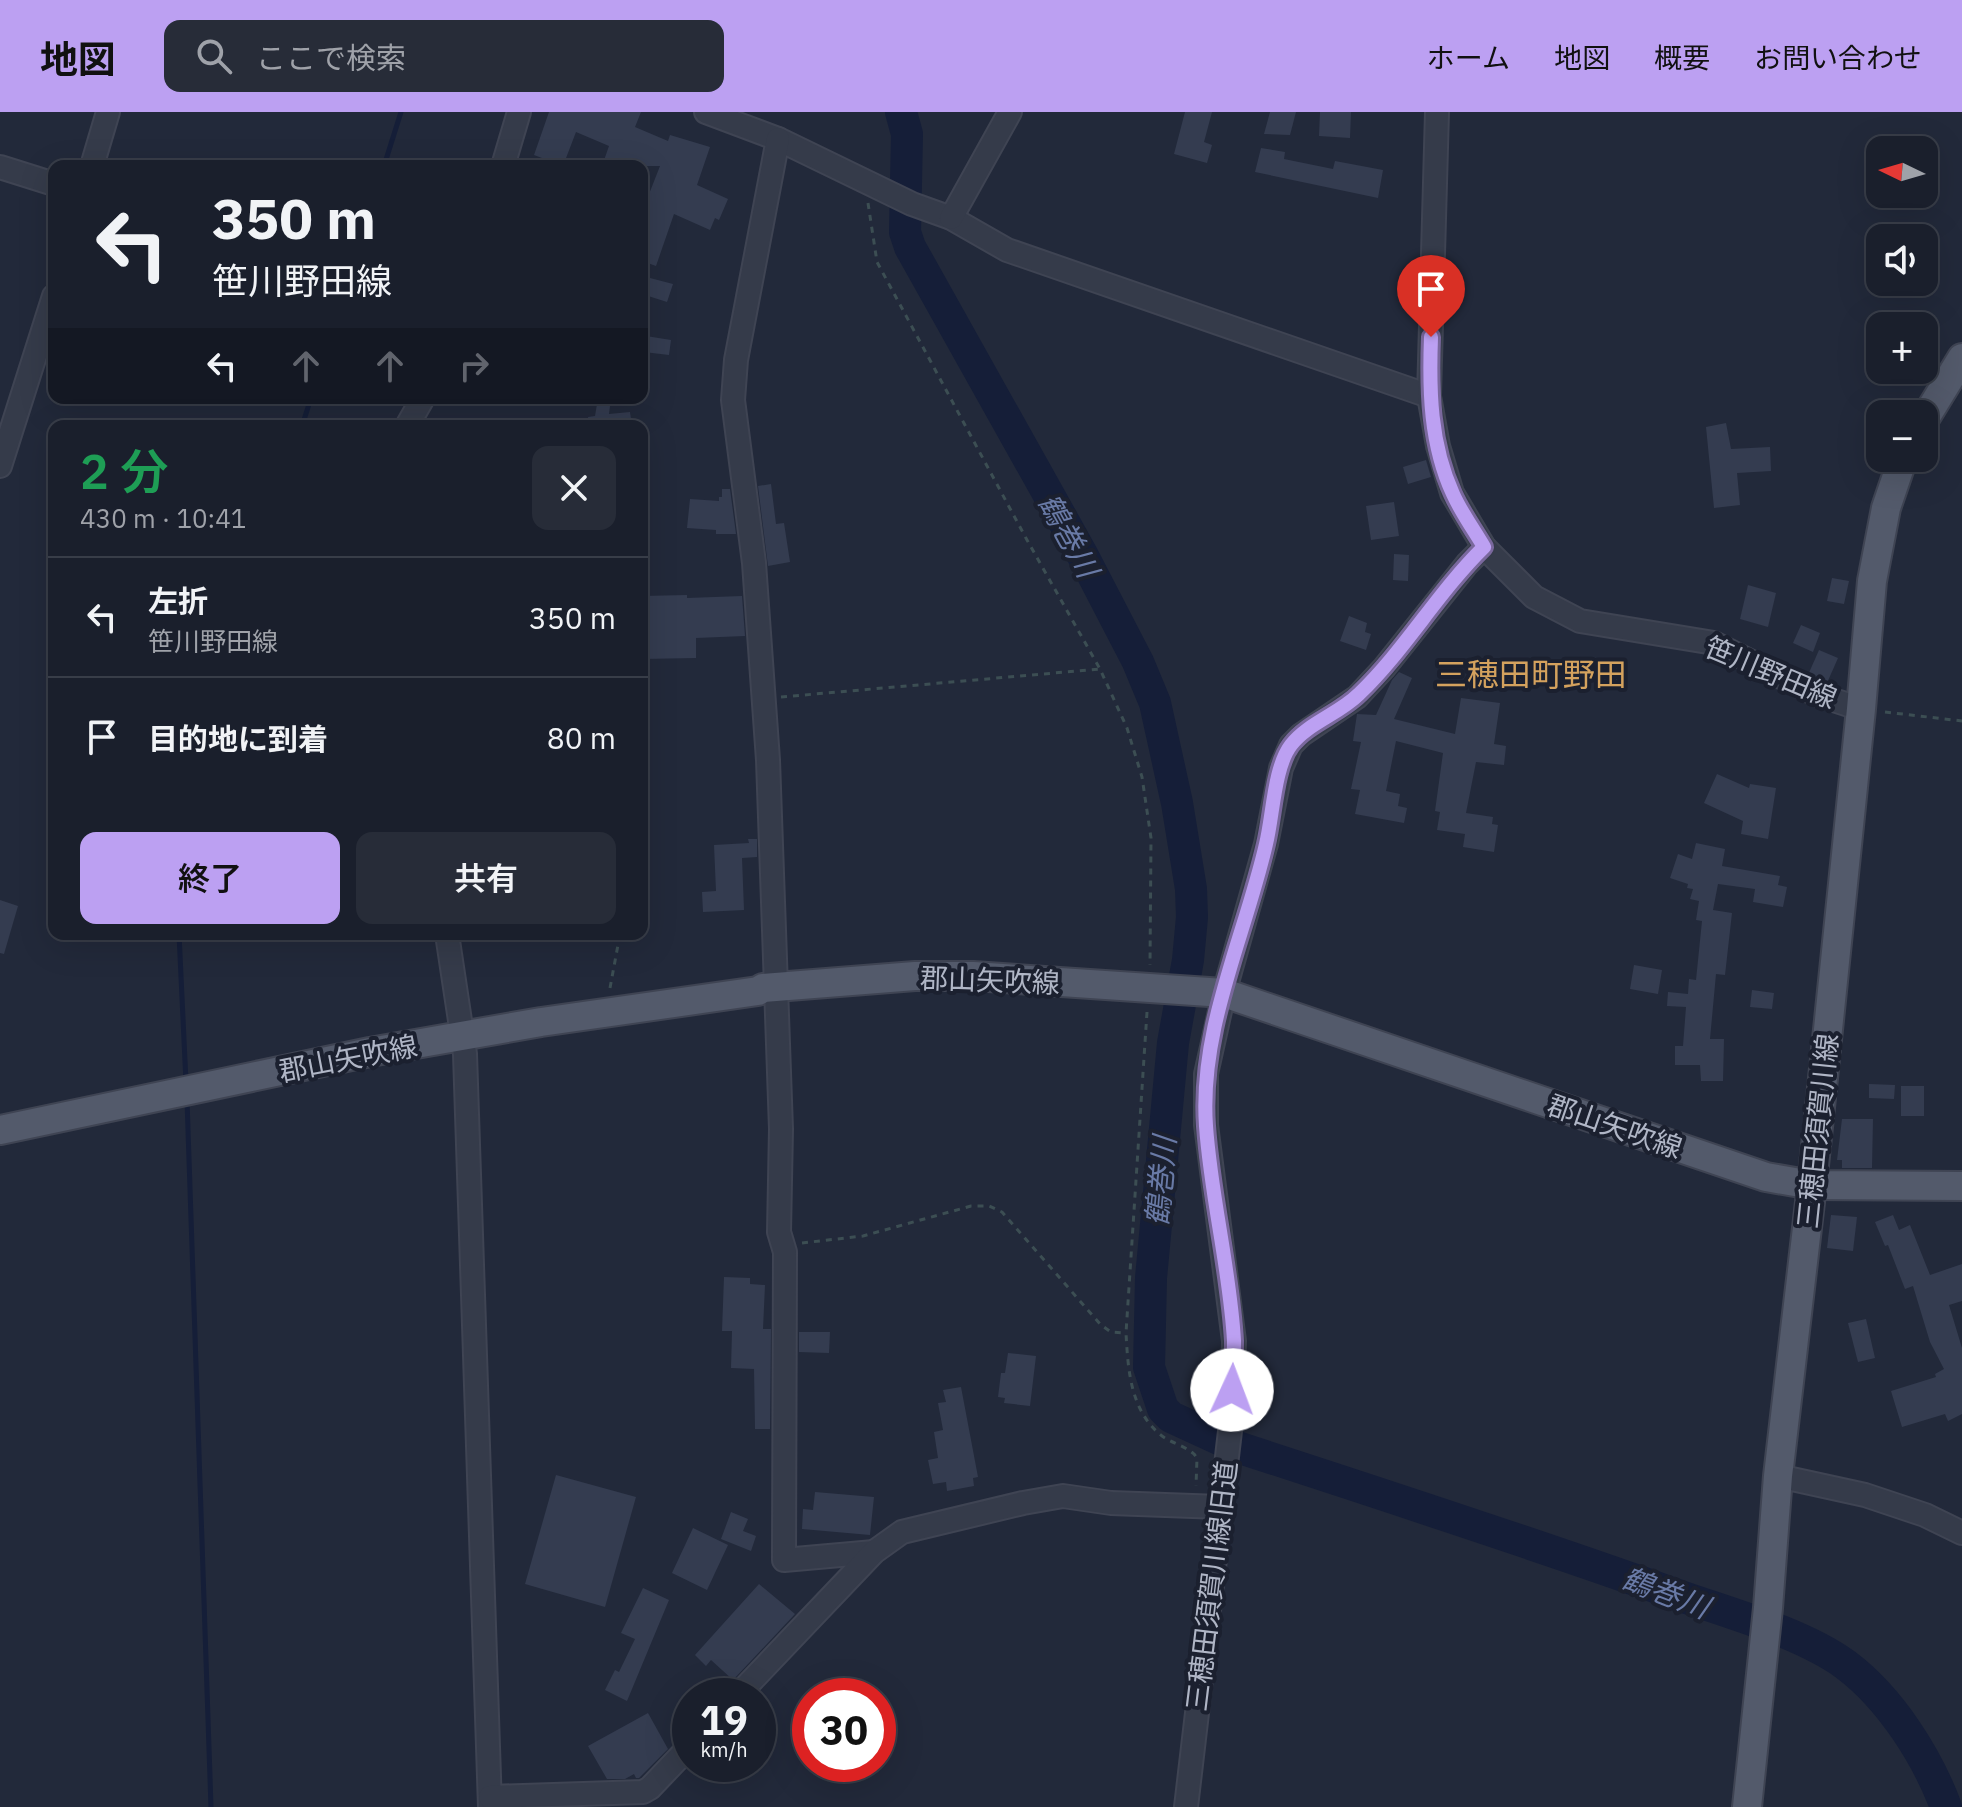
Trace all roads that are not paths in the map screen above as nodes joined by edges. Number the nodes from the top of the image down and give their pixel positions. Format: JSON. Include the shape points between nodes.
{"nodes":[{"id":1,"x":108,"y":112,"type":"edge"},
{"id":2,"x":519,"y":112,"type":"edge"},
{"id":3,"x":706,"y":112,"type":"edge"},
{"id":4,"x":1010,"y":112,"type":"edge"},
{"id":5,"x":1437,"y":112,"type":"edge"},
{"id":6,"x":778,"y":139,"type":"junction"},
{"id":7,"x":94,"y":160,"type":"edge"},
{"id":8,"x":505,"y":160,"type":"edge"},
{"id":9,"x":0,"y":167,"type":"edge"},
{"id":10,"x":48,"y":182,"type":"edge"},
{"id":11,"x":951,"y":218,"type":"junction"},
{"id":12,"x":48,"y":315,"type":"edge"},
{"id":13,"x":1962,"y":358,"type":"edge"},
{"id":14,"x":1429,"y":396,"type":"junction"},
{"id":15,"x":1936,"y":400,"type":"edge"},
{"id":16,"x":0,"y":466,"type":"edge"},
{"id":17,"x":1898,"y":472,"type":"edge"},
{"id":18,"x":1484,"y":547,"type":"junction"},
{"id":19,"x":1861,"y":709,"type":"junction"},
{"id":20,"x":448,"y":940,"type":"edge"},
{"id":21,"x":777,"y":987,"type":"junction"},
{"id":22,"x":1224,"y":993,"type":"junction"},
{"id":23,"x":463,"y":1037,"type":"junction"},
{"id":24,"x":0,"y":1130,"type":"edge"},
{"id":25,"x":1812,"y":1185,"type":"junction"},
{"id":26,"x":1962,"y":1186,"type":"edge"},
{"id":27,"x":1778,"y":1476,"type":"junction"},
{"id":28,"x":1220,"y":1507,"type":"junction"},
{"id":29,"x":1962,"y":1533,"type":"edge"},
{"id":30,"x":874,"y":1552,"type":"junction"},
{"id":31,"x":754,"y":1678,"type":"edge"},
{"id":32,"x":672,"y":1765,"type":"edge"},
{"id":33,"x":490,"y":1802,"type":"edge"},
{"id":34,"x":1186,"y":1807,"type":"edge"},
{"id":35,"x":1747,"y":1807,"type":"edge"}],
"edges":[{"from":1,"to":7,"type":"street"},
{"from":2,"to":8,"type":"street"},
{"from":3,"to":6,"type":"street"},
{"from":4,"to":11,"type":"street"},
{"from":5,"to":14,"type":"street","name":"笹川野田線"},
{"from":6,"to":11,"type":"street"},
{"from":6,"to":21,"type":"street","via":[[733,400],[754,563]]},
{"from":9,"to":10,"type":"street"},
{"from":11,"to":14,"type":"street","via":[[1007,250]]},
{"from":12,"to":16,"type":"street"},
{"from":13,"to":15,"type":"main road"},
{"from":14,"to":18,"type":"street","name":"笹川野田線","via":[[1452,493]]},
{"from":17,"to":19,"type":"main road","name":"三穂田須賀川線","via":[[1883,518],[1872,581]]},
{"from":18,"to":19,"type":"street","name":"笹川野田線","via":[[1534,597],[1580,621],[1714,643],[1815,694]]},
{"from":18,"to":22,"type":"street","name":"三穂田須賀川線旧道","via":[[1357,697],[1291,745]]},
{"from":19,"to":25,"type":"main road","name":"三穂田須賀川線"},
{"from":20,"to":23,"type":"street"},
{"from":21,"to":22,"type":"main road","name":"郡山矢吹線","via":[[973,976]]},
{"from":21,"to":23,"type":"main road","name":"郡山矢吹線"},
{"from":21,"to":30,"type":"street","via":[[779,1232],[785,1252],[784,1560]]},
{"from":22,"to":25,"type":"main road","name":"郡山矢吹線","via":[[1766,1177]]},
{"from":22,"to":28,"type":"street","name":"三穂田須賀川線旧道","via":[[1206,1074],[1206,1125],[1234,1341],[1232,1414]]},
{"from":23,"to":24,"type":"main road","name":"郡山矢吹線"},
{"from":23,"to":33,"type":"street"},
{"from":25,"to":26,"type":"main road","name":"郡山矢吹線"},
{"from":25,"to":27,"type":"main road","name":"三穂田須賀川線"},
{"from":27,"to":29,"type":"street","via":[[1877,1499]]},
{"from":27,"to":35,"type":"main road","name":"三穂田須賀川線"},
{"from":28,"to":30,"type":"street","via":[[1045,1498],[902,1532]]},
{"from":28,"to":34,"type":"street","name":"三穂田須賀川線旧道"},
{"from":30,"to":31,"type":"street"},
{"from":32,"to":33,"type":"street","via":[[643,1792]]}]}
